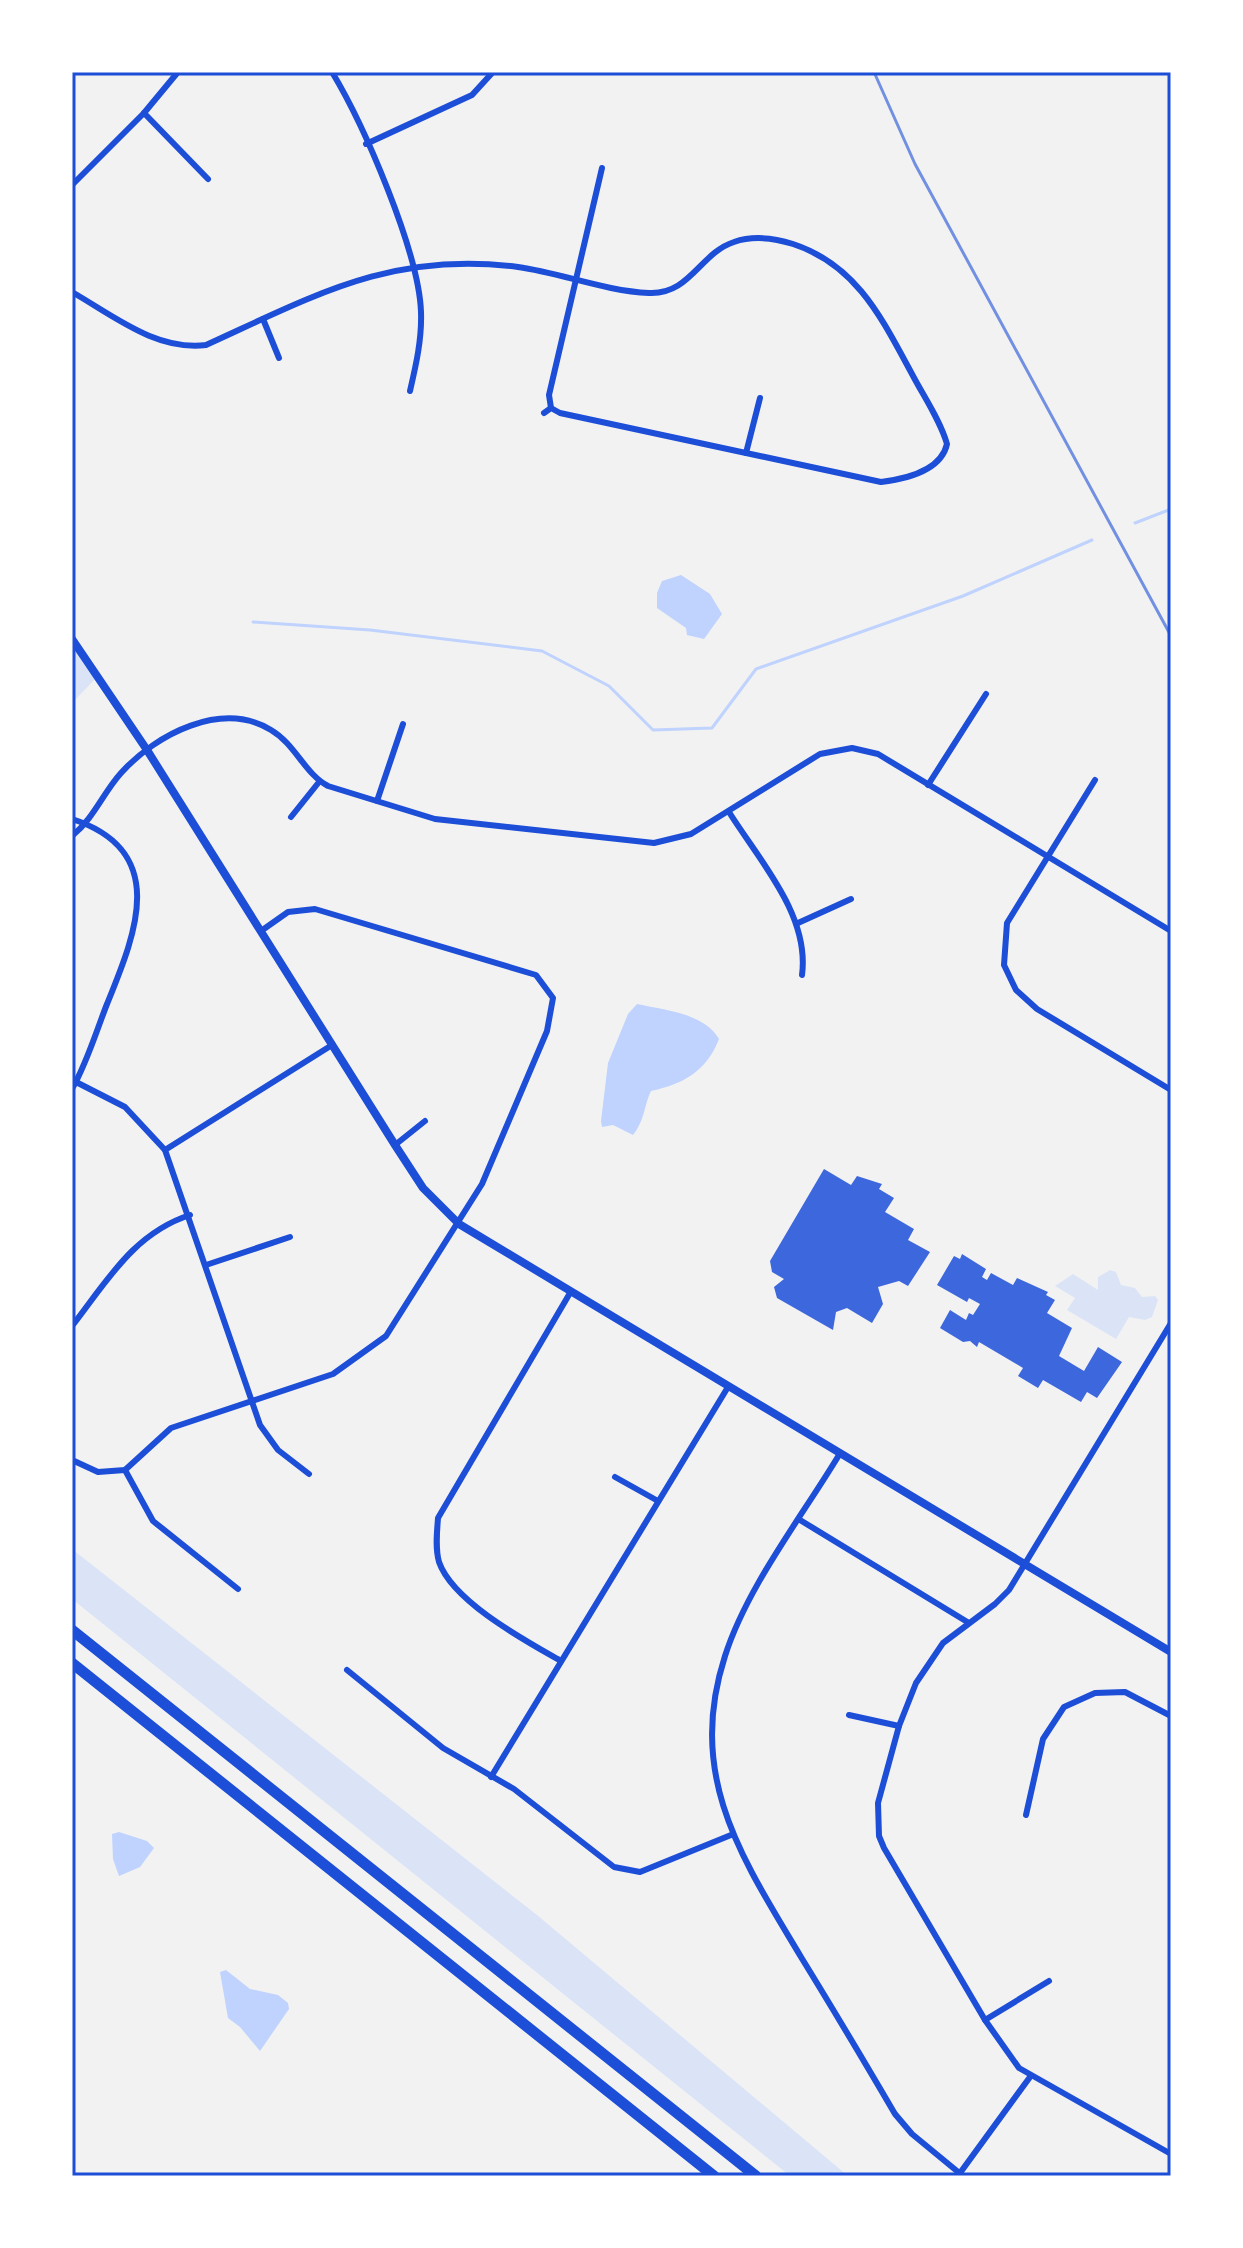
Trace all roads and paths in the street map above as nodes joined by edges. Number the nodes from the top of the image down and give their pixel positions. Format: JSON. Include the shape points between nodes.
{"nodes":[{"id":1,"x":178,"y":72,"type":"edge"},
{"id":2,"x":332,"y":72,"type":"edge"},
{"id":3,"x":493,"y":72,"type":"edge"},
{"id":4,"x":144,"y":113,"type":"junction"},
{"id":5,"x":366,"y":144,"type":"junction"},
{"id":6,"x":602,"y":168,"type":"dead end"},
{"id":7,"x":208,"y":179,"type":"dead end"},
{"id":8,"x":72,"y":185,"type":"edge"},
{"id":9,"x":416,"y":266,"type":"junction"},
{"id":10,"x":574,"y":277,"type":"junction"},
{"id":11,"x":72,"y":292,"type":"edge"},
{"id":12,"x":263,"y":319,"type":"junction"},
{"id":13,"x":279,"y":358,"type":"dead end"},
{"id":14,"x":410,"y":391,"type":"dead end"},
{"id":15,"x":760,"y":398,"type":"dead end"},
{"id":16,"x":551,"y":408,"type":"junction"},
{"id":17,"x":544,"y":413,"type":"dead end"},
{"id":18,"x":956,"y":443,"type":"dead end"},
{"id":19,"x":947,"y":444,"type":"junction"},
{"id":20,"x":746,"y":453,"type":"junction"},
{"id":21,"x":72,"y":638,"type":"edge"},
{"id":22,"x":986,"y":694,"type":"dead end"},
{"id":23,"x":403,"y":724,"type":"dead end"},
{"id":24,"x":147,"y":750,"type":"junction"},
{"id":25,"x":1095,"y":780,"type":"dead end"},
{"id":26,"x":319,"y":782,"type":"junction"},
{"id":27,"x":928,"y":785,"type":"junction"},
{"id":28,"x":377,"y":801,"type":"junction"},
{"id":29,"x":729,"y":812,"type":"junction"},
{"id":30,"x":291,"y":817,"type":"dead end"},
{"id":31,"x":72,"y":819,"type":"edge"},
{"id":32,"x":87,"y":824,"type":"junction"},
{"id":33,"x":72,"y":836,"type":"edge"},
{"id":34,"x":1047,"y":856,"type":"junction"},
{"id":35,"x":851,"y":899,"type":"dead end"},
{"id":36,"x":798,"y":923,"type":"junction"},
{"id":37,"x":261,"y":931,"type":"junction"},
{"id":38,"x":1171,"y":931,"type":"edge"},
{"id":39,"x":802,"y":975,"type":"dead end"},
{"id":40,"x":332,"y":1045,"type":"junction"},
{"id":41,"x":76,"y":1082,"type":"junction"},
{"id":42,"x":72,"y":1089,"type":"edge"},
{"id":43,"x":1171,"y":1090,"type":"edge"},
{"id":44,"x":425,"y":1121,"type":"dead end"},
{"id":45,"x":395,"y":1145,"type":"junction"},
{"id":46,"x":165,"y":1150,"type":"junction"},
{"id":47,"x":190,"y":1215,"type":"junction"},
{"id":48,"x":459,"y":1224,"type":"junction"},
{"id":49,"x":290,"y":1237,"type":"dead end"},
{"id":50,"x":206,"y":1265,"type":"junction"},
{"id":51,"x":570,"y":1293,"type":"junction"},
{"id":52,"x":1171,"y":1323,"type":"edge"},
{"id":53,"x":72,"y":1326,"type":"edge"},
{"id":54,"x":728,"y":1387,"type":"junction"},
{"id":55,"x":252,"y":1402,"type":"junction"},
{"id":56,"x":839,"y":1455,"type":"junction"},
{"id":57,"x":72,"y":1460,"type":"edge"},
{"id":58,"x":125,"y":1470,"type":"junction"},
{"id":59,"x":309,"y":1474,"type":"dead end"},
{"id":60,"x":615,"y":1477,"type":"dead end"},
{"id":61,"x":658,"y":1501,"type":"junction"},
{"id":62,"x":800,"y":1520,"type":"junction"},
{"id":63,"x":1024,"y":1564,"type":"junction"},
{"id":64,"x":238,"y":1589,"type":"dead end"},
{"id":65,"x":969,"y":1623,"type":"junction"},
{"id":66,"x":72,"y":1630,"type":"edge"},
{"id":67,"x":1171,"y":1652,"type":"edge"},
{"id":68,"x":561,"y":1661,"type":"junction"},
{"id":69,"x":72,"y":1663,"type":"edge"},
{"id":70,"x":347,"y":1670,"type":"dead end"},
{"id":71,"x":849,"y":1715,"type":"dead end"},
{"id":72,"x":1171,"y":1716,"type":"edge"},
{"id":73,"x":899,"y":1726,"type":"junction"},
{"id":74,"x":491,"y":1777,"type":"junction"},
{"id":75,"x":1026,"y":1815,"type":"dead end"},
{"id":76,"x":731,"y":1835,"type":"junction"},
{"id":77,"x":1049,"y":1981,"type":"dead end"},
{"id":78,"x":985,"y":2020,"type":"junction"},
{"id":79,"x":1030,"y":2077,"type":"junction"},
{"id":80,"x":1171,"y":2154,"type":"edge"},
{"id":81,"x":961,"y":2175,"type":"edge"},
{"id":82,"x":714,"y":2176,"type":"edge"},
{"id":83,"x":756,"y":2176,"type":"edge"}],
"edges":[{"from":1,"to":4,"type":"street"},
{"from":2,"to":5,"type":"street"},
{"from":3,"to":5,"type":"street","via":[[472,95]]},
{"from":4,"to":7,"type":"street"},
{"from":4,"to":8,"type":"street"},
{"from":5,"to":9,"type":"street"},
{"from":6,"to":10,"type":"street"},
{"from":9,"to":10,"type":"street","via":[[484,264]]},
{"from":9,"to":12,"type":"street","via":[[332,287]]},
{"from":9,"to":14,"type":"street","via":[[420,337]]},
{"from":10,"to":16,"type":"street","via":[[549,395]]},
{"from":10,"to":19,"type":"street","via":[[656,293],[685,283],[729,243],[761,237],[823,256],[871,300]]},
{"from":11,"to":12,"type":"street","via":[[176,346],[206,345]]},
{"from":12,"to":13,"type":"street"},
{"from":15,"to":20,"type":"street"},
{"from":16,"to":17,"type":"street"},
{"from":16,"to":20,"type":"street"},
{"from":18,"to":19,"type":"street"},
{"from":19,"to":20,"type":"street","via":[[945,455],[933,465],[881,482]]},
{"from":21,"to":24,"type":"street"},
{"from":22,"to":27,"type":"street"},
{"from":23,"to":28,"type":"street"},
{"from":24,"to":26,"type":"street","via":[[192,725],[237,718],[255,722],[286,741]]},
{"from":24,"to":32,"type":"street","via":[[121,773]]},
{"from":24,"to":37,"type":"street"},
{"from":25,"to":34,"type":"street"},
{"from":26,"to":28,"type":"street"},
{"from":26,"to":30,"type":"street"},
{"from":27,"to":29,"type":"street","via":[[878,754],[841,748],[820,754]]},
{"from":27,"to":34,"type":"street"},
{"from":28,"to":29,"type":"street","via":[[465,824],[654,843],[691,834]]},
{"from":29,"to":36,"type":"street"},
{"from":31,"to":32,"type":"street"},
{"from":32,"to":33,"type":"street"},
{"from":32,"to":41,"type":"street","via":[[122,851],[134,874],[139,917]]},
{"from":34,"to":38,"type":"street"},
{"from":34,"to":43,"type":"street","via":[[1007,923],[1004,965],[1016,990],[1037,1009]]},
{"from":35,"to":36,"type":"street"},
{"from":36,"to":39,"type":"street","via":[[805,956]]},
{"from":37,"to":40,"type":"street"},
{"from":37,"to":48,"type":"street","via":[[288,912],[315,909],[536,975],[546,984],[553,998],[547,1031],[482,1184]]},
{"from":40,"to":45,"type":"street"},
{"from":40,"to":46,"type":"street"},
{"from":41,"to":42,"type":"street"},
{"from":41,"to":46,"type":"street","via":[[125,1107]]},
{"from":44,"to":45,"type":"street"},
{"from":45,"to":48,"type":"street","via":[[423,1188]]},
{"from":46,"to":47,"type":"street"},
{"from":47,"to":50,"type":"street"},
{"from":47,"to":53,"type":"street","via":[[167,1222],[134,1245]]},
{"from":48,"to":51,"type":"street"},
{"from":48,"to":55,"type":"street","via":[[399,1319],[372,1350],[333,1374]]},
{"from":49,"to":50,"type":"street"},
{"from":50,"to":55,"type":"street"},
{"from":51,"to":54,"type":"street"},
{"from":51,"to":68,"type":"street","via":[[438,1518],[436,1539],[449,1579],[509,1631]]},
{"from":52,"to":63,"type":"street"},
{"from":54,"to":56,"type":"street"},
{"from":54,"to":61,"type":"street"},
{"from":55,"to":58,"type":"street","via":[[171,1428]]},
{"from":55,"to":59,"type":"street","via":[[267,1438]]},
{"from":56,"to":62,"type":"street"},
{"from":56,"to":63,"type":"street"},
{"from":57,"to":58,"type":"street","via":[[98,1472]]},
{"from":58,"to":64,"type":"street","via":[[153,1521]]},
{"from":60,"to":61,"type":"street"},
{"from":61,"to":68,"type":"street"},
{"from":62,"to":65,"type":"street"},
{"from":62,"to":76,"type":"street","via":[[741,1614],[720,1675],[714,1763]]},
{"from":63,"to":65,"type":"street","via":[[1003,1598]]},
{"from":63,"to":67,"type":"street"},
{"from":65,"to":73,"type":"street","via":[[932,1656]]},
{"from":66,"to":83,"type":"highway"},
{"from":68,"to":74,"type":"street"},
{"from":69,"to":82,"type":"highway"},
{"from":70,"to":74,"type":"street","via":[[443,1748]]},
{"from":71,"to":73,"type":"street"},
{"from":72,"to":75,"type":"street","via":[[1125,1692],[1095,1693],[1064,1707],[1043,1739]]},
{"from":73,"to":78,"type":"street","via":[[878,1803],[879,1836]]},
{"from":74,"to":76,"type":"street","via":[[514,1789],[603,1862],[627,1871],[658,1867]]},
{"from":76,"to":81,"type":"street","via":[[903,2125]]},
{"from":77,"to":78,"type":"street"},
{"from":78,"to":79,"type":"street"},
{"from":79,"to":80,"type":"street"},
{"from":79,"to":81,"type":"street"}]}
